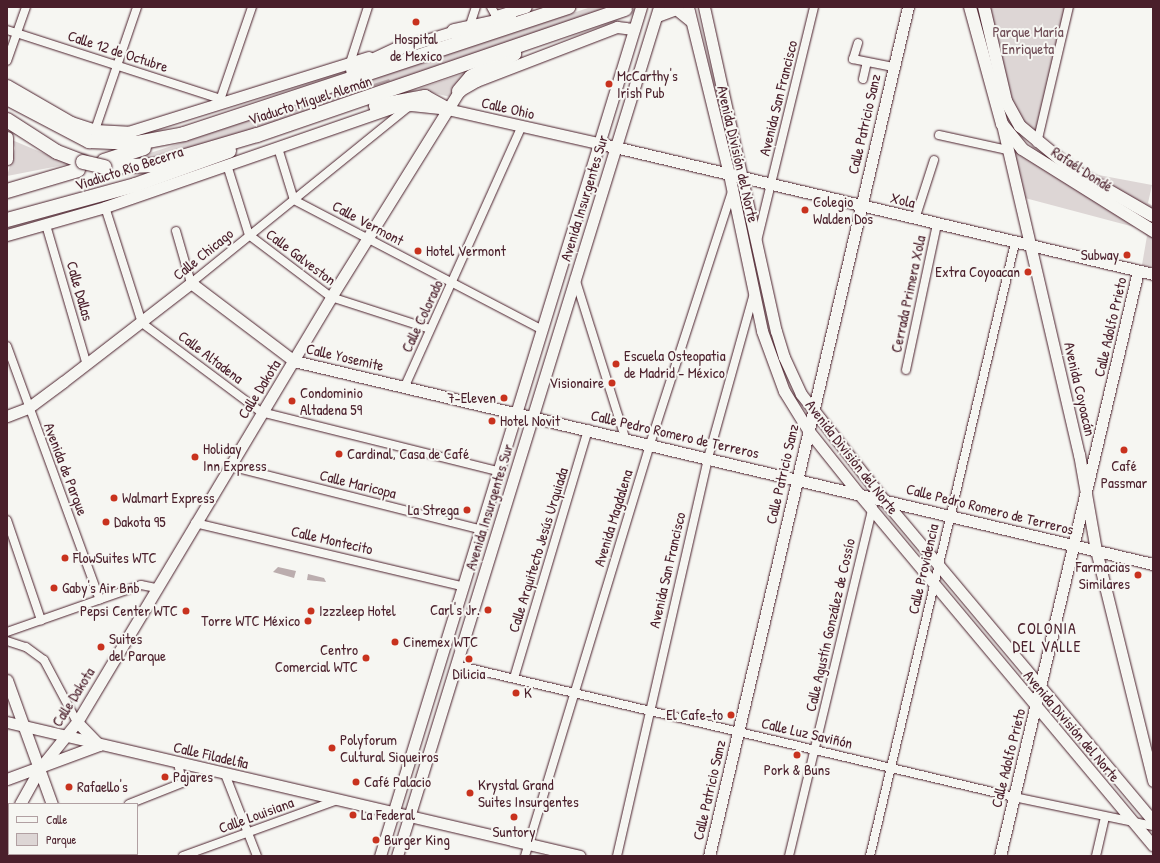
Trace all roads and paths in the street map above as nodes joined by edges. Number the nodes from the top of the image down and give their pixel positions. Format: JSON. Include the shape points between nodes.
{"nodes":[{"id":1,"x":26,"y":7,"type":"edge"},
{"id":2,"x":137,"y":7,"type":"edge"},
{"id":3,"x":252,"y":7,"type":"edge"},
{"id":4,"x":368,"y":7,"type":"edge"},
{"id":5,"x":476,"y":7,"type":"edge"},
{"id":6,"x":526,"y":7,"type":"edge"},
{"id":7,"x":569,"y":7,"type":"edge"},
{"id":8,"x":641,"y":7,"type":"edge"},
{"id":9,"x":688,"y":7,"type":"edge"},
{"id":10,"x":704,"y":7,"type":"edge"},
{"id":11,"x":814,"y":7,"type":"edge"},
{"id":12,"x":908,"y":7,"type":"edge"},
{"id":13,"x":970,"y":7,"type":"edge"},
{"id":14,"x":984,"y":7,"type":"edge"},
{"id":15,"x":1070,"y":7,"type":"edge"},
{"id":16,"x":625,"y":9,"type":"dead end"},
{"id":17,"x":658,"y":11,"type":"edge"},
{"id":18,"x":493,"y":12,"type":"edge"},
{"id":19,"x":552,"y":13,"type":"junction"},
{"id":20,"x":692,"y":22,"type":"junction"},
{"id":21,"x":470,"y":25,"type":"junction"},
{"id":22,"x":634,"y":29,"type":"junction"},
{"id":23,"x":7,"y":30,"type":"edge"},
{"id":24,"x":454,"y":31,"type":"junction"},
{"id":25,"x":17,"y":33,"type":"junction"},
{"id":26,"x":858,"y":43,"type":"dead end"},
{"id":27,"x":526,"y":44,"type":"junction"},
{"id":28,"x":398,"y":49,"type":"junction"},
{"id":29,"x":7,"y":61,"type":"edge"},
{"id":30,"x":867,"y":62,"type":"junction"},
{"id":31,"x":350,"y":63,"type":"junction"},
{"id":32,"x":116,"y":66,"type":"junction"},
{"id":33,"x":893,"y":67,"type":"junction"},
{"id":34,"x":863,"y":79,"type":"dead end"},
{"id":35,"x":7,"y":85,"type":"edge"},
{"id":36,"x":459,"y":91,"type":"junction"},
{"id":37,"x":7,"y":98,"type":"edge"},
{"id":38,"x":219,"y":102,"type":"junction"},
{"id":39,"x":411,"y":105,"type":"junction"},
{"id":40,"x":447,"y":109,"type":"junction"},
{"id":41,"x":7,"y":120,"type":"edge"},
{"id":42,"x":226,"y":120,"type":"junction"},
{"id":43,"x":302,"y":121,"type":"junction"},
{"id":44,"x":1002,"y":124,"type":"junction"},
{"id":45,"x":522,"y":126,"type":"junction"},
{"id":46,"x":95,"y":130,"type":"junction"},
{"id":47,"x":184,"y":134,"type":"junction"},
{"id":48,"x":257,"y":135,"type":"junction"},
{"id":49,"x":939,"y":135,"type":"dead end"},
{"id":50,"x":7,"y":137,"type":"edge"},
{"id":51,"x":598,"y":143,"type":"junction"},
{"id":52,"x":1037,"y":143,"type":"junction"},
{"id":53,"x":278,"y":148,"type":"junction"},
{"id":54,"x":615,"y":148,"type":"junction"},
{"id":55,"x":1007,"y":150,"type":"junction"},
{"id":56,"x":7,"y":159,"type":"edge"},
{"id":57,"x":934,"y":160,"type":"dead end"},
{"id":58,"x":104,"y":164,"type":"junction"},
{"id":59,"x":227,"y":165,"type":"junction"},
{"id":60,"x":81,"y":166,"type":"junction"},
{"id":61,"x":729,"y":174,"type":"junction"},
{"id":62,"x":742,"y":177,"type":"junction"},
{"id":63,"x":771,"y":184,"type":"junction"},
{"id":64,"x":732,"y":190,"type":"junction"},
{"id":65,"x":7,"y":191,"type":"edge"},
{"id":66,"x":294,"y":200,"type":"junction"},
{"id":67,"x":860,"y":204,"type":"junction"},
{"id":68,"x":105,"y":207,"type":"junction"},
{"id":69,"x":1153,"y":216,"type":"edge"},
{"id":70,"x":915,"y":219,"type":"junction"},
{"id":71,"x":7,"y":220,"type":"edge"},
{"id":72,"x":937,"y":224,"type":"junction"},
{"id":73,"x":46,"y":225,"type":"junction"},
{"id":74,"x":176,"y":231,"type":"dead end"},
{"id":75,"x":1153,"y":231,"type":"edge"},
{"id":76,"x":7,"y":235,"type":"edge"},
{"id":77,"x":249,"y":235,"type":"junction"},
{"id":78,"x":366,"y":240,"type":"junction"},
{"id":79,"x":757,"y":242,"type":"junction"},
{"id":80,"x":1015,"y":243,"type":"junction"},
{"id":81,"x":1029,"y":246,"type":"junction"},
{"id":82,"x":1138,"y":271,"type":"junction"},
{"id":83,"x":1153,"y":274,"type":"edge"},
{"id":84,"x":575,"y":278,"type":"junction"},
{"id":85,"x":453,"y":282,"type":"junction"},
{"id":86,"x":191,"y":283,"type":"junction"},
{"id":87,"x":754,"y":293,"type":"junction"},
{"id":88,"x":330,"y":297,"type":"junction"},
{"id":89,"x":142,"y":323,"type":"junction"},
{"id":90,"x":430,"y":329,"type":"junction"},
{"id":91,"x":541,"y":329,"type":"junction"},
{"id":92,"x":7,"y":346,"type":"edge"},
{"id":93,"x":294,"y":361,"type":"junction"},
{"id":94,"x":87,"y":365,"type":"junction"},
{"id":95,"x":906,"y":370,"type":"dead end"},
{"id":96,"x":405,"y":386,"type":"junction"},
{"id":97,"x":28,"y":408,"type":"junction"},
{"id":98,"x":812,"y":411,"type":"junction"},
{"id":99,"x":262,"y":412,"type":"junction"},
{"id":100,"x":516,"y":412,"type":"junction"},
{"id":101,"x":7,"y":416,"type":"edge"},
{"id":102,"x":532,"y":416,"type":"junction"},
{"id":103,"x":588,"y":429,"type":"junction"},
{"id":104,"x":808,"y":430,"type":"junction"},
{"id":105,"x":625,"y":438,"type":"junction"},
{"id":106,"x":650,"y":444,"type":"junction"},
{"id":107,"x":1079,"y":454,"type":"junction"},
{"id":108,"x":1097,"y":454,"type":"junction"},
{"id":109,"x":708,"y":458,"type":"junction"},
{"id":110,"x":230,"y":466,"type":"junction"},
{"id":111,"x":497,"y":471,"type":"junction"},
{"id":112,"x":796,"y":478,"type":"junction"},
{"id":113,"x":859,"y":494,"type":"junction"},
{"id":114,"x":883,"y":499,"type":"junction"},
{"id":115,"x":1086,"y":500,"type":"junction"},
{"id":116,"x":872,"y":508,"type":"junction"},
{"id":117,"x":950,"y":514,"type":"junction"},
{"id":118,"x":7,"y":520,"type":"edge"},
{"id":119,"x":195,"y":523,"type":"junction"},
{"id":120,"x":479,"y":530,"type":"junction"},
{"id":121,"x":1076,"y":545,"type":"junction"},
{"id":122,"x":1096,"y":550,"type":"junction"},
{"id":123,"x":938,"y":564,"type":"junction"},
{"id":124,"x":1153,"y":564,"type":"edge"},
{"id":125,"x":934,"y":582,"type":"junction"},
{"id":126,"x":462,"y":586,"type":"junction"},
{"id":127,"x":157,"y":588,"type":"junction"},
{"id":128,"x":100,"y":600,"type":"junction"},
{"id":129,"x":41,"y":620,"type":"junction"},
{"id":130,"x":7,"y":632,"type":"edge"},
{"id":131,"x":7,"y":641,"type":"edge"},
{"id":132,"x":456,"y":664,"type":"junction"},
{"id":133,"x":514,"y":678,"type":"junction"},
{"id":134,"x":7,"y":680,"type":"edge"},
{"id":135,"x":1042,"y":685,"type":"junction"},
{"id":136,"x":574,"y":693,"type":"junction"},
{"id":137,"x":10,"y":698,"type":"edge"},
{"id":138,"x":1036,"y":708,"type":"junction"},
{"id":139,"x":649,"y":710,"type":"junction"},
{"id":140,"x":7,"y":722,"type":"edge"},
{"id":141,"x":77,"y":722,"type":"junction"},
{"id":142,"x":23,"y":726,"type":"junction"},
{"id":143,"x":737,"y":731,"type":"junction"},
{"id":144,"x":66,"y":737,"type":"junction"},
{"id":145,"x":99,"y":745,"type":"junction"},
{"id":146,"x":815,"y":749,"type":"junction"},
{"id":147,"x":178,"y":763,"type":"junction"},
{"id":148,"x":892,"y":767,"type":"junction"},
{"id":149,"x":40,"y":768,"type":"junction"},
{"id":150,"x":225,"y":774,"type":"junction"},
{"id":151,"x":7,"y":779,"type":"edge"},
{"id":152,"x":1153,"y":781,"type":"edge"},
{"id":153,"x":1014,"y":797,"type":"junction"},
{"id":154,"x":338,"y":800,"type":"junction"},
{"id":155,"x":21,"y":803,"type":"edge"},
{"id":156,"x":52,"y":803,"type":"edge"},
{"id":157,"x":132,"y":803,"type":"edge"},
{"id":158,"x":393,"y":812,"type":"junction"},
{"id":159,"x":409,"y":816,"type":"junction"},
{"id":160,"x":1105,"y":817,"type":"junction"},
{"id":161,"x":1153,"y":821,"type":"edge"},
{"id":162,"x":1135,"y":823,"type":"junction"},
{"id":163,"x":1153,"y":826,"type":"edge"},
{"id":164,"x":248,"y":832,"type":"junction"},
{"id":165,"x":529,"y":844,"type":"junction"},
{"id":166,"x":1153,"y":845,"type":"edge"},
{"id":167,"x":183,"y":856,"type":"edge"},
{"id":168,"x":257,"y":856,"type":"edge"},
{"id":169,"x":380,"y":856,"type":"edge"},
{"id":170,"x":397,"y":856,"type":"edge"},
{"id":171,"x":525,"y":856,"type":"edge"},
{"id":172,"x":580,"y":856,"type":"edge"},
{"id":173,"x":617,"y":856,"type":"edge"},
{"id":174,"x":709,"y":856,"type":"edge"},
{"id":175,"x":790,"y":856,"type":"edge"},
{"id":176,"x":870,"y":856,"type":"edge"},
{"id":177,"x":1000,"y":856,"type":"edge"},
{"id":178,"x":1096,"y":856,"type":"edge"}],
"edges":[{"from":1,"to":25,"type":"street"},
{"from":2,"to":32,"type":"street"},
{"from":3,"to":38,"type":"street"},
{"from":4,"to":31,"type":"street"},
{"from":5,"to":21,"type":"street"},
{"from":6,"to":18,"type":"street","name":"Viaducto Miguel Alemán"},
{"from":7,"to":19,"type":"highway","name":"Viaducto Miguel Alemán"},
{"from":8,"to":22,"type":"street","name":"Avenida Insurgentes Sur"},
{"from":9,"to":20,"type":"street","name":"Avenida División del Norte"},
{"from":10,"to":62,"type":"street","name":"Avenida División del Norte"},
{"from":11,"to":63,"type":"street","name":"Avenida San Francisco"},
{"from":12,"to":33,"type":"street","name":"Calle Patricio Sanz"},
{"from":13,"to":44,"type":"main road","name":"Avenida Coyoacán"},
{"from":14,"to":52,"type":"main road","name":"Rafaél Dondé","via":[[1006,101],[1013,116]]},
{"from":15,"to":52,"type":"street"},
{"from":16,"to":27,"type":"highway","name":"Viaducto Miguel Alemán"},
{"from":17,"to":20,"type":"street","via":[[676,9]]},
{"from":17,"to":54,"type":"street","name":"Avenida Insurgentes Sur"},
{"from":18,"to":21,"type":"street","name":"Viaducto Miguel Alemán"},
{"from":19,"to":24,"type":"highway"},
{"from":19,"to":42,"type":"highway","name":"Viaducto Miguel Alemán"},
{"from":20,"to":61,"type":"street","name":"Avenida División del Norte"},
{"from":21,"to":24,"type":"street","name":"Viaducto Miguel Alemán"},
{"from":22,"to":36,"type":"street","via":[[617,28],[476,81]]},
{"from":22,"to":51,"type":"street","name":"Avenida Insurgentes Sur"},
{"from":23,"to":25,"type":"street","name":"Calle 12 de Octubre"},
{"from":24,"to":28,"type":"street","name":"Viaducto Miguel Alemán"},
{"from":25,"to":29,"type":"street"},
{"from":25,"to":32,"type":"street","name":"Calle 12 de Octubre"},
{"from":26,"to":30,"type":"street","via":[[853,59]]},
{"from":27,"to":36,"type":"highway","via":[[496,66],[471,77]]},
{"from":27,"to":43,"type":"highway","name":"Viaducto Miguel Alemán"},
{"from":28,"to":31,"type":"street","name":"Viaducto Miguel Alemán"},
{"from":28,"to":42,"type":"highway","via":[[370,64],[258,101]]},
{"from":30,"to":33,"type":"street"},
{"from":30,"to":34,"type":"street"},
{"from":31,"to":38,"type":"street","name":"Viaducto Miguel Alemán"},
{"from":32,"to":38,"type":"street","name":"Calle 12 de Octubre"},
{"from":32,"to":46,"type":"street"},
{"from":33,"to":67,"type":"street","name":"Calle Patricio Sanz"},
{"from":35,"to":46,"type":"street","name":"Viaducto Miguel Alemán","via":[[71,122]]},
{"from":36,"to":40,"type":"street","name":"Calle Dakota"},
{"from":37,"to":47,"type":"highway","name":"Viaducto Miguel Alemán","via":[[89,141],[124,144]]},
{"from":38,"to":46,"type":"street","name":"Viaducto Miguel Alemán","via":[[136,131]]},
{"from":39,"to":40,"type":"street","name":"Calle Ohio"},
{"from":39,"to":53,"type":"street","via":[[393,107]]},
{"from":39,"to":66,"type":"street","name":"Calle Chicago"},
{"from":40,"to":43,"type":"highway","via":[[430,98],[408,97],[334,119]]},
{"from":40,"to":45,"type":"street","name":"Calle Ohio"},
{"from":40,"to":78,"type":"street","name":"Calle Dakota"},
{"from":41,"to":60,"type":"highway","name":"Viaducto Miguel Alemán"},
{"from":42,"to":47,"type":"highway","name":"Viaducto Miguel Alemán"},
{"from":43,"to":48,"type":"highway","name":"Viaducto Miguel Alemán"},
{"from":44,"to":55,"type":"street","name":"Avenida Coyoacán"},
{"from":44,"to":75,"type":"main road","name":"Rafaél Dondé","via":[[1022,149]]},
{"from":45,"to":51,"type":"street","name":"Calle Ohio"},
{"from":45,"to":85,"type":"street","name":"Calle Colorado"},
{"from":47,"to":58,"type":"highway","name":"Viaducto Río Becerra"},
{"from":48,"to":58,"type":"highway","name":"Viaducto Miguel Alemán","via":[[155,166]]},
{"from":48,"to":71,"type":"highway","name":"Viaducto Río Becerra","via":[[202,162]]},
{"from":49,"to":55,"type":"street"},
{"from":50,"to":56,"type":"street"},
{"from":51,"to":54,"type":"street","name":"Xola"},
{"from":51,"to":91,"type":"street","name":"Avenida Insurgentes Sur"},
{"from":52,"to":69,"type":"main road","name":"Rafaél Dondé","via":[[1073,170]]},
{"from":53,"to":59,"type":"street"},
{"from":53,"to":66,"type":"street"},
{"from":54,"to":61,"type":"street","name":"Xola"},
{"from":54,"to":84,"type":"street","name":"Avenida Insurgentes Sur"},
{"from":55,"to":81,"type":"street","name":"Avenida Coyoacán"},
{"from":57,"to":70,"type":"street"},
{"from":58,"to":60,"type":"highway","name":"Viaducto Miguel Alemán","bridge":true},
{"from":59,"to":68,"type":"street"},
{"from":59,"to":77,"type":"street","name":"Calle Galveston"},
{"from":60,"to":65,"type":"highway","name":"Viaducto Río Becerra"},
{"from":61,"to":62,"type":"street","name":"Xola"},
{"from":61,"to":64,"type":"street","name":"Avenida División del Norte"},
{"from":62,"to":63,"type":"street","name":"Xola"},
{"from":62,"to":79,"type":"street","name":"Avenida División del Norte"},
{"from":63,"to":67,"type":"street","name":"Xola"},
{"from":63,"to":79,"type":"street","name":"Avenida San Francisco"},
{"from":64,"to":87,"type":"street","name":"Avenida División del Norte"},
{"from":64,"to":106,"type":"street","name":"Avenida Magdalena"},
{"from":66,"to":77,"type":"street","name":"Calle Chicago"},
{"from":66,"to":78,"type":"street","name":"Calle Vermont"},
{"from":67,"to":70,"type":"street","name":"Xola"},
{"from":67,"to":98,"type":"street","name":"Calle Patricio Sanz"},
{"from":68,"to":73,"type":"street"},
{"from":68,"to":89,"type":"street"},
{"from":70,"to":72,"type":"street","name":"Xola"},
{"from":72,"to":80,"type":"street","name":"Xola"},
{"from":72,"to":95,"type":"street","name":"Cerrada Primera Xola"},
{"from":73,"to":76,"type":"street"},
{"from":73,"to":94,"type":"street","name":"Calle Dallas"},
{"from":74,"to":86,"type":"street"},
{"from":77,"to":86,"type":"street","name":"Calle Chicago"},
{"from":77,"to":88,"type":"street","name":"Calle Galveston"},
{"from":78,"to":85,"type":"street","name":"Calle Vermont"},
{"from":78,"to":88,"type":"street","name":"Calle Dakota"},
{"from":79,"to":98,"type":"street","name":"Avenida División del Norte","via":[[784,357]]},
{"from":80,"to":81,"type":"street","name":"Xola"},
{"from":80,"to":117,"type":"street","name":"Calle Providencia"},
{"from":81,"to":82,"type":"street","name":"Xola"},
{"from":81,"to":107,"type":"street","name":"Avenida Coyoacán"},
{"from":82,"to":83,"type":"street","name":"Xola"},
{"from":82,"to":108,"type":"street","name":"Calle Adolfo Prieto"},
{"from":84,"to":102,"type":"street","name":"Avenida Insurgentes Sur"},
{"from":84,"to":105,"type":"street"},
{"from":85,"to":90,"type":"street","name":"Calle Colorado"},
{"from":85,"to":91,"type":"street","name":"Calle Vermont"},
{"from":86,"to":89,"type":"street","name":"Calle Chicago"},
{"from":86,"to":93,"type":"street","name":"Calle Yosemite"},
{"from":87,"to":104,"type":"street","name":"Avenida División del Norte","via":[[776,373]]},
{"from":87,"to":109,"type":"street","name":"Avenida San Francisco"},
{"from":88,"to":90,"type":"street","name":"Calle Galveston"},
{"from":88,"to":93,"type":"street","name":"Calle Dakota"},
{"from":89,"to":94,"type":"street","name":"Calle Chicago"},
{"from":89,"to":99,"type":"street","name":"Calle Altadena"},
{"from":90,"to":96,"type":"street","name":"Calle Colorado"},
{"from":91,"to":100,"type":"street","name":"Avenida Insurgentes Sur"},
{"from":92,"to":97,"type":"street","name":"Avenida de Parque"},
{"from":93,"to":96,"type":"street","name":"Calle Yosemite"},
{"from":93,"to":99,"type":"street","name":"Calle Dakota"},
{"from":94,"to":97,"type":"street","name":"Calle Chicago"},
{"from":96,"to":100,"type":"street","name":"Calle Yosemite"},
{"from":97,"to":101,"type":"street","name":"Calle Chicago"},
{"from":97,"to":128,"type":"street","name":"Avenida de Parque"},
{"from":98,"to":104,"type":"street","name":"Calle Patricio Sanz"},
{"from":98,"to":114,"type":"street","name":"Avenida División del Norte"},
{"from":99,"to":110,"type":"street","name":"Calle Dakota"},
{"from":99,"to":111,"type":"street","name":"Calle Altadena"},
{"from":100,"to":102,"type":"street","name":"Calle Pedro Romero de Terreros"},
{"from":100,"to":111,"type":"street","name":"Avenida Insurgentes Sur"},
{"from":102,"to":103,"type":"street","name":"Calle Pedro Romero de Terreros"},
{"from":102,"to":132,"type":"street","name":"Avenida Insurgentes Sur"},
{"from":103,"to":105,"type":"street","name":"Calle Pedro Romero de Terreros"},
{"from":103,"to":133,"type":"street","name":"Calle Arquitecto Jesús Urquiada"},
{"from":104,"to":112,"type":"street","name":"Calle Patricio Sanz"},
{"from":104,"to":113,"type":"street","name":"Avenida División del Norte"},
{"from":105,"to":106,"type":"street","name":"Calle Pedro Romero de Terreros"},
{"from":106,"to":109,"type":"street","name":"Calle Pedro Romero de Terreros"},
{"from":106,"to":136,"type":"street","name":"Avenida Magdalena"},
{"from":107,"to":108,"type":"street","via":[[1090,458]]},
{"from":107,"to":115,"type":"street","name":"Avenida Coyoacán"},
{"from":108,"to":115,"type":"street","name":"Calle Adolfo Prieto"},
{"from":109,"to":112,"type":"street","name":"Calle Pedro Romero de Terreros"},
{"from":109,"to":139,"type":"street","name":"Avenida San Francisco"},
{"from":110,"to":119,"type":"street","name":"Calle Dakota"},
{"from":110,"to":120,"type":"street","name":"Calle Maricopa"},
{"from":111,"to":120,"type":"street","name":"Avenida Insurgentes Sur"},
{"from":112,"to":113,"type":"street","name":"Calle Pedro Romero de Terreros"},
{"from":112,"to":143,"type":"street","name":"Calle Patricio Sanz"},
{"from":113,"to":114,"type":"street","name":"Calle Pedro Romero de Terreros"},
{"from":113,"to":116,"type":"street","name":"Avenida División del Norte"},
{"from":114,"to":116,"type":"street"},
{"from":114,"to":117,"type":"street","name":"Calle Pedro Romero de Terreros"},
{"from":114,"to":123,"type":"street","name":"Avenida División del Norte"},
{"from":115,"to":121,"type":"street","name":"Calle Adolfo Prieto"},
{"from":115,"to":122,"type":"street","name":"Avenida Coyoacán"},
{"from":116,"to":125,"type":"street","name":"Avenida División del Norte"},
{"from":116,"to":146,"type":"street","name":"Calle Agustín González de Cossío"},
{"from":117,"to":121,"type":"street","name":"Calle Pedro Romero de Terreros"},
{"from":117,"to":123,"type":"street","name":"Calle Providencia"},
{"from":118,"to":129,"type":"street"},
{"from":119,"to":126,"type":"street","name":"Calle Montecito"},
{"from":119,"to":127,"type":"street","name":"Calle Dakota"},
{"from":120,"to":126,"type":"street","name":"Avenida Insurgentes Sur"},
{"from":121,"to":122,"type":"street","name":"Calle Pedro Romero de Terreros"},
{"from":121,"to":135,"type":"street","name":"Calle Adolfo Prieto"},
{"from":122,"to":124,"type":"street","name":"Calle Pedro Romero de Terreros"},
{"from":122,"to":152,"type":"street","name":"Avenida Coyoacán"},
{"from":123,"to":125,"type":"street","name":"Calle Providencia"},
{"from":123,"to":135,"type":"street","name":"Avenida División del Norte"},
{"from":125,"to":138,"type":"street","name":"Avenida División del Norte"},
{"from":125,"to":148,"type":"street","name":"Calle Providencia"},
{"from":126,"to":158,"type":"street","name":"Avenida Insurgentes Sur"},
{"from":127,"to":128,"type":"street","via":[[141,585]]},
{"from":127,"to":141,"type":"street","name":"Calle Dakota"},
{"from":128,"to":129,"type":"street"},
{"from":129,"to":130,"type":"street"},
{"from":131,"to":141,"type":"street","via":[[26,646],[44,660]]},
{"from":132,"to":133,"type":"street","name":"Calle Luz Saviñón"},
{"from":132,"to":159,"type":"street","name":"Avenida Insurgentes Sur"},
{"from":133,"to":136,"type":"street","name":"Calle Luz Saviñón"},
{"from":134,"to":137,"type":"street"},
{"from":135,"to":138,"type":"street","name":"Calle Adolfo Prieto"},
{"from":135,"to":161,"type":"street","name":"Avenida División del Norte"},
{"from":136,"to":139,"type":"street","name":"Calle Luz Saviñón"},
{"from":136,"to":165,"type":"street","name":"Avenida Magdalena"},
{"from":137,"to":142,"type":"street"},
{"from":138,"to":153,"type":"street","name":"Calle Adolfo Prieto"},
{"from":138,"to":162,"type":"street","name":"Avenida División del Norte"},
{"from":139,"to":143,"type":"street","name":"Calle Luz Saviñón"},
{"from":139,"to":173,"type":"street","name":"Avenida San Francisco"},
{"from":140,"to":142,"type":"street","name":"Calle Filadelfia"},
{"from":141,"to":144,"type":"street","name":"Calle Dakota"},
{"from":141,"to":145,"type":"street"},
{"from":142,"to":144,"type":"street","name":"Calle Filadelfia"},
{"from":142,"to":149,"type":"street"},
{"from":143,"to":146,"type":"street","name":"Calle Luz Saviñón"},
{"from":143,"to":174,"type":"street","name":"Calle Patricio Sanz"},
{"from":144,"to":145,"type":"street","name":"Calle Filadelfia"},
{"from":144,"to":149,"type":"street","name":"Calle Dakota"},
{"from":145,"to":147,"type":"street","name":"Calle Filadelfia"},
{"from":145,"to":149,"type":"street"},
{"from":146,"to":148,"type":"street","name":"Calle Luz Saviñón"},
{"from":146,"to":175,"type":"street","name":"Calle Agustín González de Cossío"},
{"from":147,"to":150,"type":"street","name":"Calle Filadelfia"},
{"from":147,"to":157,"type":"street","via":[[182,783]]},
{"from":148,"to":153,"type":"street","name":"Calle Luz Saviñón"},
{"from":148,"to":176,"type":"street","name":"Calle Providencia"},
{"from":149,"to":151,"type":"street"},
{"from":149,"to":155,"type":"street","name":"Calle Dakota"},
{"from":149,"to":156,"type":"street"},
{"from":150,"to":154,"type":"street","name":"Calle Filadelfia"},
{"from":150,"to":164,"type":"street"},
{"from":153,"to":160,"type":"street","name":"Calle Luz Saviñón"},
{"from":153,"to":177,"type":"street","name":"Calle Adolfo Prieto"},
{"from":154,"to":158,"type":"street","name":"Calle Filadelfia"},
{"from":154,"to":164,"type":"street","name":"Calle Louisiana"},
{"from":158,"to":159,"type":"street","name":"Calle Filadelfia"},
{"from":158,"to":169,"type":"street","name":"Avenida Insurgentes Sur"},
{"from":159,"to":165,"type":"street","name":"Calle Filadelfia"},
{"from":159,"to":170,"type":"street","name":"Avenida Insurgentes Sur"},
{"from":160,"to":162,"type":"street","name":"Calle Luz Saviñón"},
{"from":160,"to":178,"type":"street"},
{"from":162,"to":163,"type":"street","name":"Calle Luz Saviñón"},
{"from":162,"to":166,"type":"street","name":"Avenida División del Norte"},
{"from":164,"to":167,"type":"street","name":"Calle Louisiana"},
{"from":164,"to":168,"type":"street"},
{"from":165,"to":171,"type":"street","name":"Avenida Magdalena"},
{"from":165,"to":172,"type":"street","name":"Calle Filadelfia"}]}
